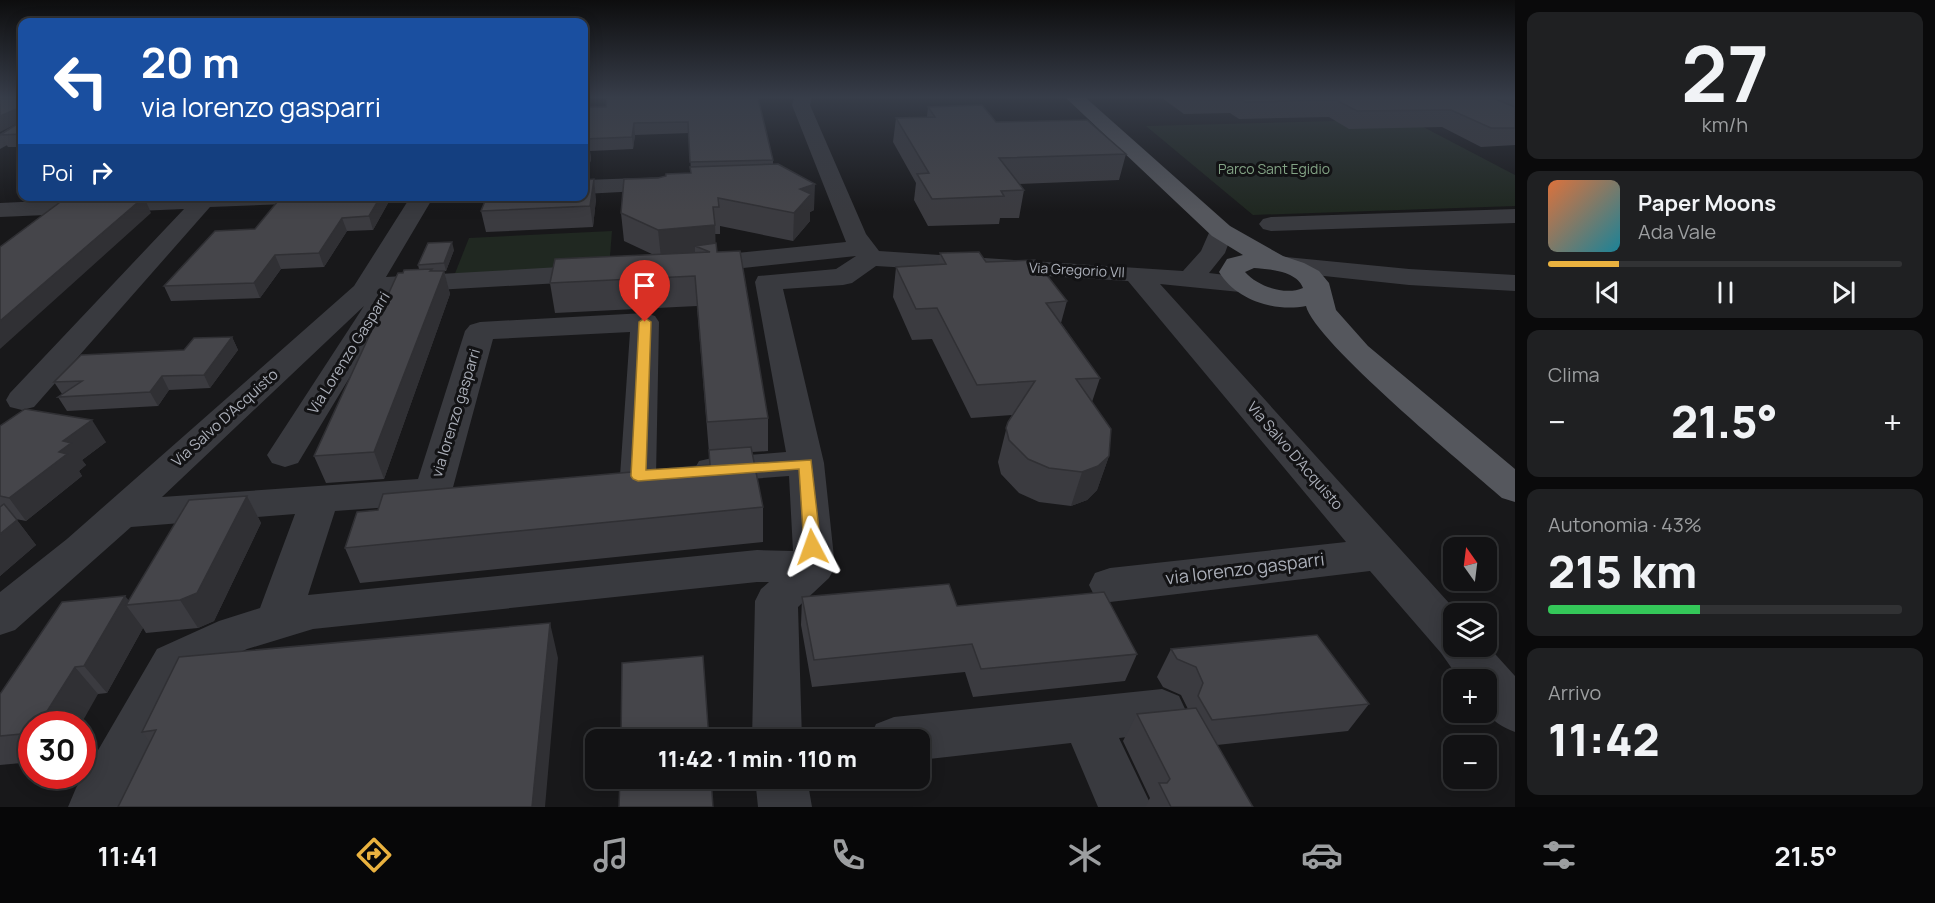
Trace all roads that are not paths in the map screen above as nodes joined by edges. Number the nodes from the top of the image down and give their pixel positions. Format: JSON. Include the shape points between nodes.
{"nodes":[{"id":1,"x":809,"y":136,"type":"edge"},
{"id":2,"x":1116,"y":136,"type":"edge"},
{"id":3,"x":691,"y":183,"type":"edge"},
{"id":4,"x":588,"y":187,"type":"edge"},
{"id":5,"x":169,"y":201,"type":"edge"},
{"id":6,"x":204,"y":201,"type":"edge"},
{"id":7,"x":420,"y":201,"type":"edge"},
{"id":8,"x":0,"y":210,"type":"edge"},
{"id":9,"x":1515,"y":216,"type":"edge"},
{"id":10,"x":1271,"y":224,"type":"dead end"},
{"id":11,"x":1221,"y":231,"type":"junction"},
{"id":12,"x":867,"y":253,"type":"junction"},
{"id":13,"x":1280,"y":263,"type":"junction"},
{"id":14,"x":669,"y":268,"type":"edge"},
{"id":15,"x":1196,"y":271,"type":"junction"},
{"id":16,"x":623,"y":272,"type":"edge"},
{"id":17,"x":1236,"y":272,"type":"junction"},
{"id":18,"x":1136,"y":274,"type":"junction"},
{"id":19,"x":1409,"y":277,"type":"junction"},
{"id":20,"x":1515,"y":283,"type":"edge"},
{"id":21,"x":1318,"y":290,"type":"junction"},
{"id":22,"x":1275,"y":298,"type":"junction"},
{"id":23,"x":1357,"y":352,"type":"junction"},
{"id":24,"x":22,"y":400,"type":"dead end"},
{"id":25,"x":285,"y":455,"type":"dead end"},
{"id":26,"x":806,"y":464,"type":"junction"},
{"id":27,"x":1515,"y":489,"type":"edge"},
{"id":28,"x":320,"y":499,"type":"junction"},
{"id":29,"x":121,"y":514,"type":"junction"},
{"id":30,"x":1380,"y":554,"type":"junction"},
{"id":31,"x":814,"y":567,"type":"junction"},
{"id":32,"x":1110,"y":585,"type":"dead end"},
{"id":33,"x":0,"y":617,"type":"edge"},
{"id":34,"x":277,"y":622,"type":"junction"},
{"id":35,"x":1443,"y":626,"type":"edge"},
{"id":36,"x":1469,"y":657,"type":"edge"},
{"id":37,"x":1515,"y":710,"type":"edge"},
{"id":38,"x":1162,"y":711,"type":"edge"},
{"id":39,"x":1084,"y":719,"type":"junction"},
{"id":40,"x":777,"y":729,"type":"edge"},
{"id":41,"x":930,"y":736,"type":"edge"},
{"id":42,"x":783,"y":789,"type":"edge"},
{"id":43,"x":95,"y":807,"type":"edge"},
{"id":44,"x":785,"y":807,"type":"edge"},
{"id":45,"x":1125,"y":807,"type":"edge"}],
"edges":[{"from":1,"to":12,"type":"street","via":[[821,179]]},
{"from":2,"to":11,"type":"main road"},
{"from":3,"to":4,"type":"street"},
{"from":5,"to":8,"type":"street"},
{"from":6,"to":24,"type":"street"},
{"from":7,"to":29,"type":"street","name":"Via Salvo D'Acquisto","via":[[364,291]]},
{"from":9,"to":10,"type":"street"},
{"from":11,"to":13,"type":"main road"},
{"from":11,"to":15,"type":"street","via":[[1217,247]]},
{"from":11,"to":17,"type":"main road","via":[[1237,256]]},
{"from":12,"to":14,"type":"street"},
{"from":12,"to":18,"type":"street","name":"Via Gregorio VII"},
{"from":12,"to":26,"type":"street","via":[[843,277],[768,282]]},
{"from":13,"to":17,"type":"main road","via":[[1253,260]]},
{"from":13,"to":19,"type":"street"},
{"from":13,"to":21,"type":"main road","via":[[1312,278]]},
{"from":15,"to":17,"type":"street","name":"Via Gregorio VII"},
{"from":15,"to":18,"type":"street","name":"Via Gregorio VII"},
{"from":16,"to":25,"type":"street","name":"Via Lorenzo Gasparri","via":[[392,284]]},
{"from":17,"to":18,"type":"street","name":"Via Gregorio VII"},
{"from":17,"to":22,"type":"main road"},
{"from":18,"to":30,"type":"street","name":"Via Salvo D'Acquisto"},
{"from":19,"to":20,"type":"street"},
{"from":19,"to":21,"type":"street","via":[[1344,282]]},
{"from":21,"to":22,"type":"main road","via":[[1313,296],[1297,300]]},
{"from":21,"to":23,"type":"main road","via":[[1322,312]]},
{"from":22,"to":23,"type":"main road"},
{"from":23,"to":27,"type":"main road"},
{"from":26,"to":28,"type":"street","name":"via lorenzo gasparri","via":[[649,475],[645,322],[480,331],[450,489]]},
{"from":26,"to":31,"type":"street"},
{"from":28,"to":29,"type":"street","name":"via lorenzo gasparri"},
{"from":28,"to":34,"type":"street"},
{"from":29,"to":33,"type":"street","name":"Via Salvo D'Acquisto"},
{"from":30,"to":32,"type":"street","name":"via lorenzo gasparri"},
{"from":30,"to":35,"type":"street","name":"Via Salvo D'Acquisto"},
{"from":31,"to":34,"type":"street","via":[[757,566],[313,611]]},
{"from":31,"to":40,"type":"street","via":[[776,601]]},
{"from":34,"to":43,"type":"street","via":[[235,634],[173,663]]},
{"from":36,"to":37,"type":"street"},
{"from":38,"to":39,"type":"street"},
{"from":39,"to":41,"type":"street"},
{"from":39,"to":45,"type":"street"},
{"from":42,"to":44,"type":"street"}]}
